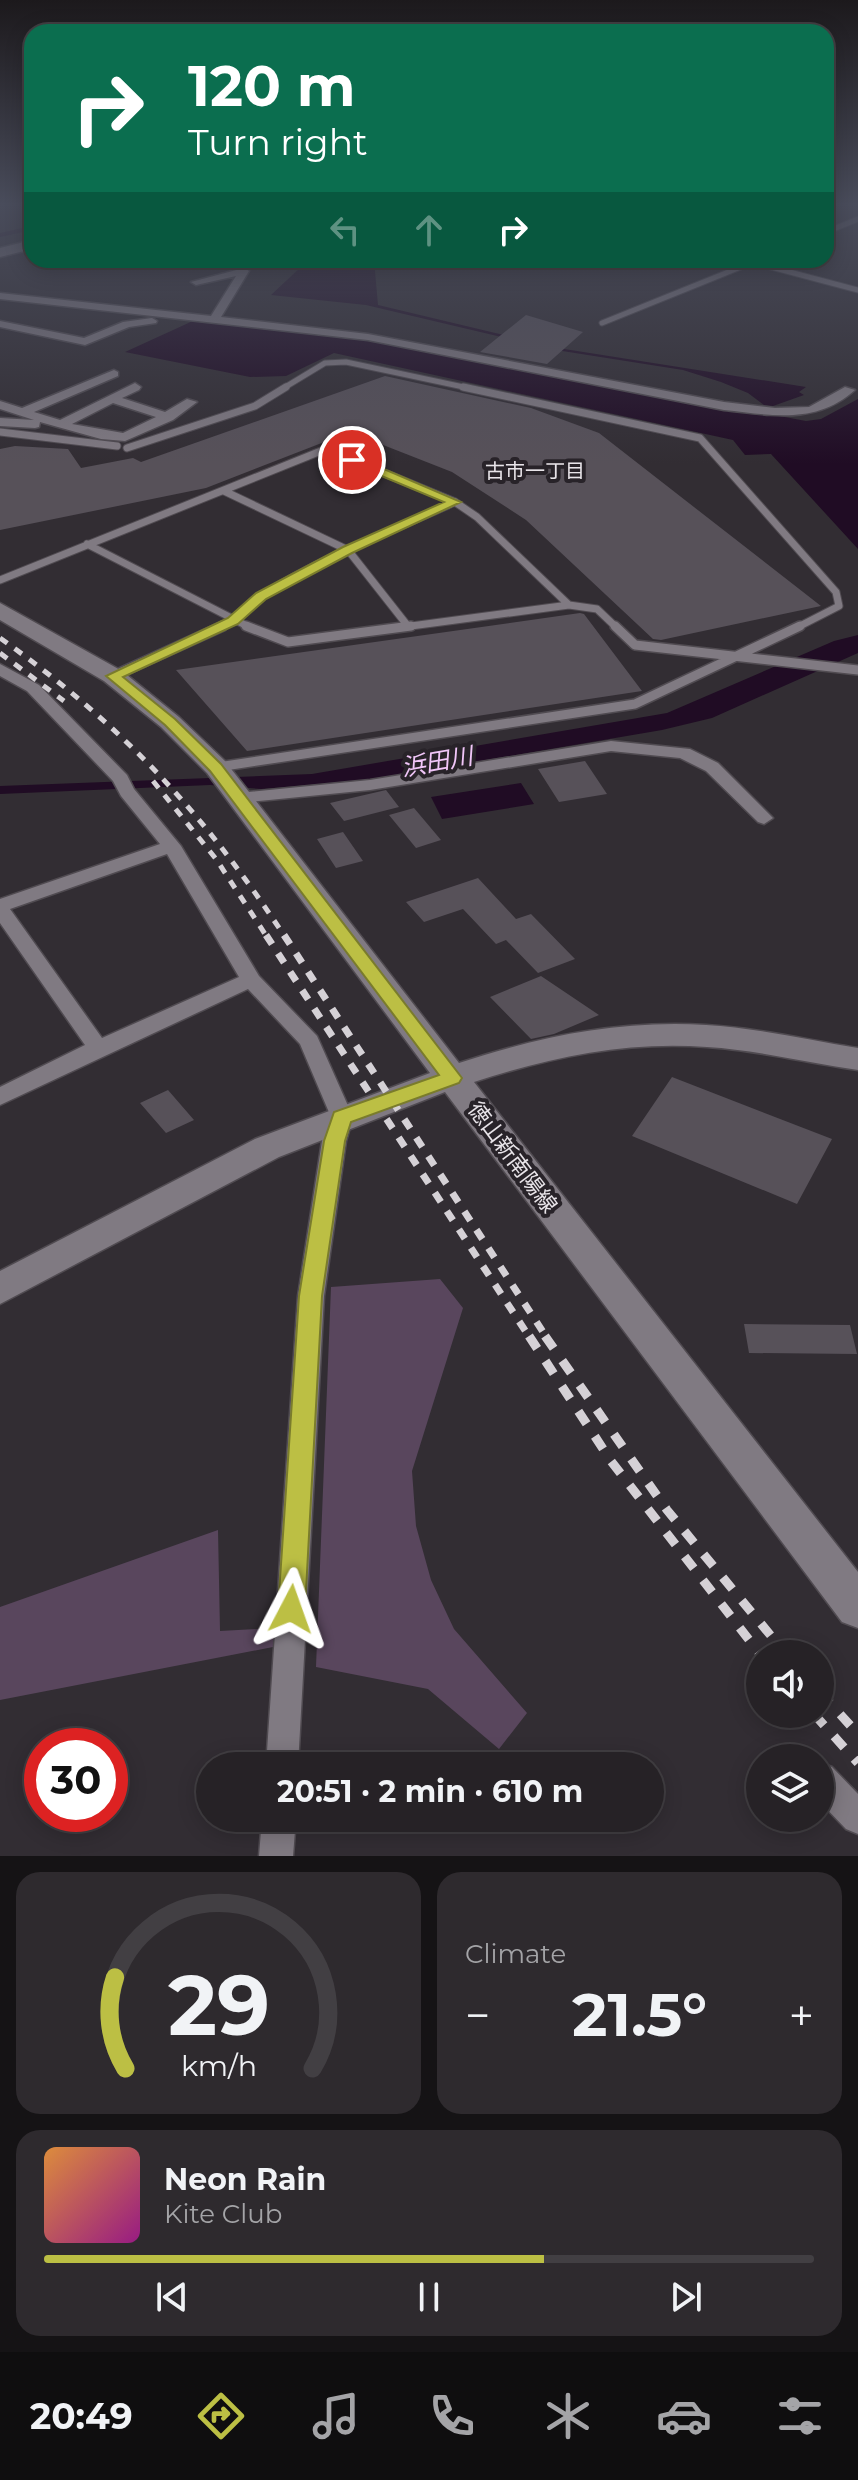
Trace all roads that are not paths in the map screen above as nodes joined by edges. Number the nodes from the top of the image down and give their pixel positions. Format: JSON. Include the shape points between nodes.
{"nodes":[{"id":1,"x":232,"y":291,"type":"edge"},
{"id":2,"x":680,"y":291,"type":"edge"},
{"id":3,"x":0,"y":296,"type":"edge"},
{"id":4,"x":167,"y":315,"type":"junction"},
{"id":5,"x":215,"y":319,"type":"junction"},
{"id":6,"x":602,"y":323,"type":"dead end"},
{"id":7,"x":0,"y":324,"type":"edge"},
{"id":8,"x":114,"y":374,"type":"dead end"},
{"id":9,"x":135,"y":387,"type":"dead end"},
{"id":10,"x":849,"y":390,"type":"dead end"},
{"id":11,"x":112,"y":399,"type":"junction"},
{"id":12,"x":191,"y":402,"type":"dead end"},
{"id":13,"x":0,"y":405,"type":"edge"},
{"id":14,"x":24,"y":412,"type":"junction"},
{"id":15,"x":169,"y":417,"type":"junction"},
{"id":16,"x":0,"y":422,"type":"edge"},
{"id":17,"x":67,"y":425,"type":"junction"},
{"id":18,"x":0,"y":432,"type":"edge"},
{"id":19,"x":117,"y":446,"type":"dead end"},
{"id":20,"x":127,"y":448,"type":"dead end"},
{"id":21,"x":224,"y":491,"type":"junction"},
{"id":22,"x":455,"y":502,"type":"junction"},
{"id":23,"x":87,"y":544,"type":"junction"},
{"id":24,"x":348,"y":550,"type":"junction"},
{"id":25,"x":0,"y":580,"type":"edge"},
{"id":26,"x":569,"y":605,"type":"junction"},
{"id":27,"x":0,"y":610,"type":"edge"},
{"id":28,"x":233,"y":621,"type":"junction"},
{"id":29,"x":407,"y":625,"type":"junction"},
{"id":30,"x":740,"y":655,"type":"junction"},
{"id":31,"x":0,"y":669,"type":"edge"},
{"id":32,"x":858,"y":670,"type":"edge"},
{"id":33,"x":113,"y":676,"type":"junction"},
{"id":34,"x":228,"y":783,"type":"junction"},
{"id":35,"x":764,"y":818,"type":"dead end"},
{"id":36,"x":172,"y":846,"type":"junction"},
{"id":37,"x":0,"y":908,"type":"edge"},
{"id":38,"x":251,"y":980,"type":"junction"},
{"id":39,"x":98,"y":1048,"type":"junction"},
{"id":40,"x":858,"y":1059,"type":"edge"},
{"id":41,"x":452,"y":1078,"type":"junction"},
{"id":42,"x":0,"y":1097,"type":"edge"},
{"id":43,"x":342,"y":1117,"type":"junction"},
{"id":44,"x":3,"y":1280,"type":"edge"},
{"id":45,"x":858,"y":1607,"type":"edge"},
{"id":46,"x":283,"y":1752,"type":"edge"},
{"id":47,"x":834,"y":1793,"type":"edge"},
{"id":48,"x":858,"y":1817,"type":"edge"},
{"id":49,"x":278,"y":1832,"type":"edge"},
{"id":50,"x":276,"y":1856,"type":"edge"}],
"edges":[{"from":1,"to":5,"type":"street"},
{"from":2,"to":6,"type":"lane"},
{"from":3,"to":4,"type":"street"},
{"from":4,"to":5,"type":"street"},
{"from":4,"to":7,"type":"street","via":[[85,342]]},
{"from":5,"to":10,"type":"street","via":[[368,337],[775,412],[812,411]]},
{"from":8,"to":14,"type":"street"},
{"from":9,"to":11,"type":"street"},
{"from":11,"to":15,"type":"street"},
{"from":11,"to":17,"type":"street"},
{"from":12,"to":15,"type":"street"},
{"from":13,"to":14,"type":"street"},
{"from":14,"to":17,"type":"street"},
{"from":15,"to":17,"type":"street","via":[[123,438],[103,439]]},
{"from":16,"to":17,"type":"street"},
{"from":18,"to":19,"type":"lane"},
{"from":20,"to":30,"type":"lane","via":[[255,406],[325,363],[346,362],[700,438],[836,592],[839,606]]},
{"from":21,"to":22,"type":"lane","via":[[326,449]]},
{"from":21,"to":23,"type":"lane"},
{"from":21,"to":24,"type":"lane"},
{"from":22,"to":24,"type":"lane"},
{"from":22,"to":26,"type":"lane"},
{"from":23,"to":25,"type":"lane"},
{"from":23,"to":28,"type":"lane"},
{"from":24,"to":28,"type":"lane","via":[[261,596]]},
{"from":24,"to":29,"type":"lane"},
{"from":26,"to":29,"type":"lane"},
{"from":26,"to":30,"type":"lane","via":[[597,609],[635,645]]},
{"from":27,"to":33,"type":"main road","name":"徳山新南陽線"},
{"from":28,"to":29,"type":"lane","via":[[288,642]]},
{"from":28,"to":33,"type":"lane"},
{"from":30,"to":32,"type":"lane"},
{"from":30,"to":34,"type":"lane","via":[[635,704]]},
{"from":31,"to":36,"type":"street","via":[[33,688]]},
{"from":33,"to":34,"type":"main road","name":"徳山新南陽線","via":[[170,722]]},
{"from":34,"to":35,"type":"street","via":[[370,785],[611,746],[684,753],[712,767]]},
{"from":34,"to":41,"type":"main road","name":"徳山新南陽線"},
{"from":36,"to":37,"type":"street"},
{"from":36,"to":38,"type":"street"},
{"from":37,"to":39,"type":"street"},
{"from":38,"to":39,"type":"street"},
{"from":38,"to":43,"type":"street","via":[[309,1041]]},
{"from":39,"to":42,"type":"street"},
{"from":40,"to":41,"type":"main road","via":[[708,1036],[624,1036],[526,1053]]},
{"from":41,"to":43,"type":"main road"},
{"from":41,"to":45,"type":"main road","name":"徳山新南陽線"},
{"from":43,"to":44,"type":"main road","via":[[267,1148]]},
{"from":43,"to":46,"type":"street","via":[[311,1296]]},
{"from":47,"to":48,"type":"street"},
{"from":49,"to":50,"type":"street"}]}
